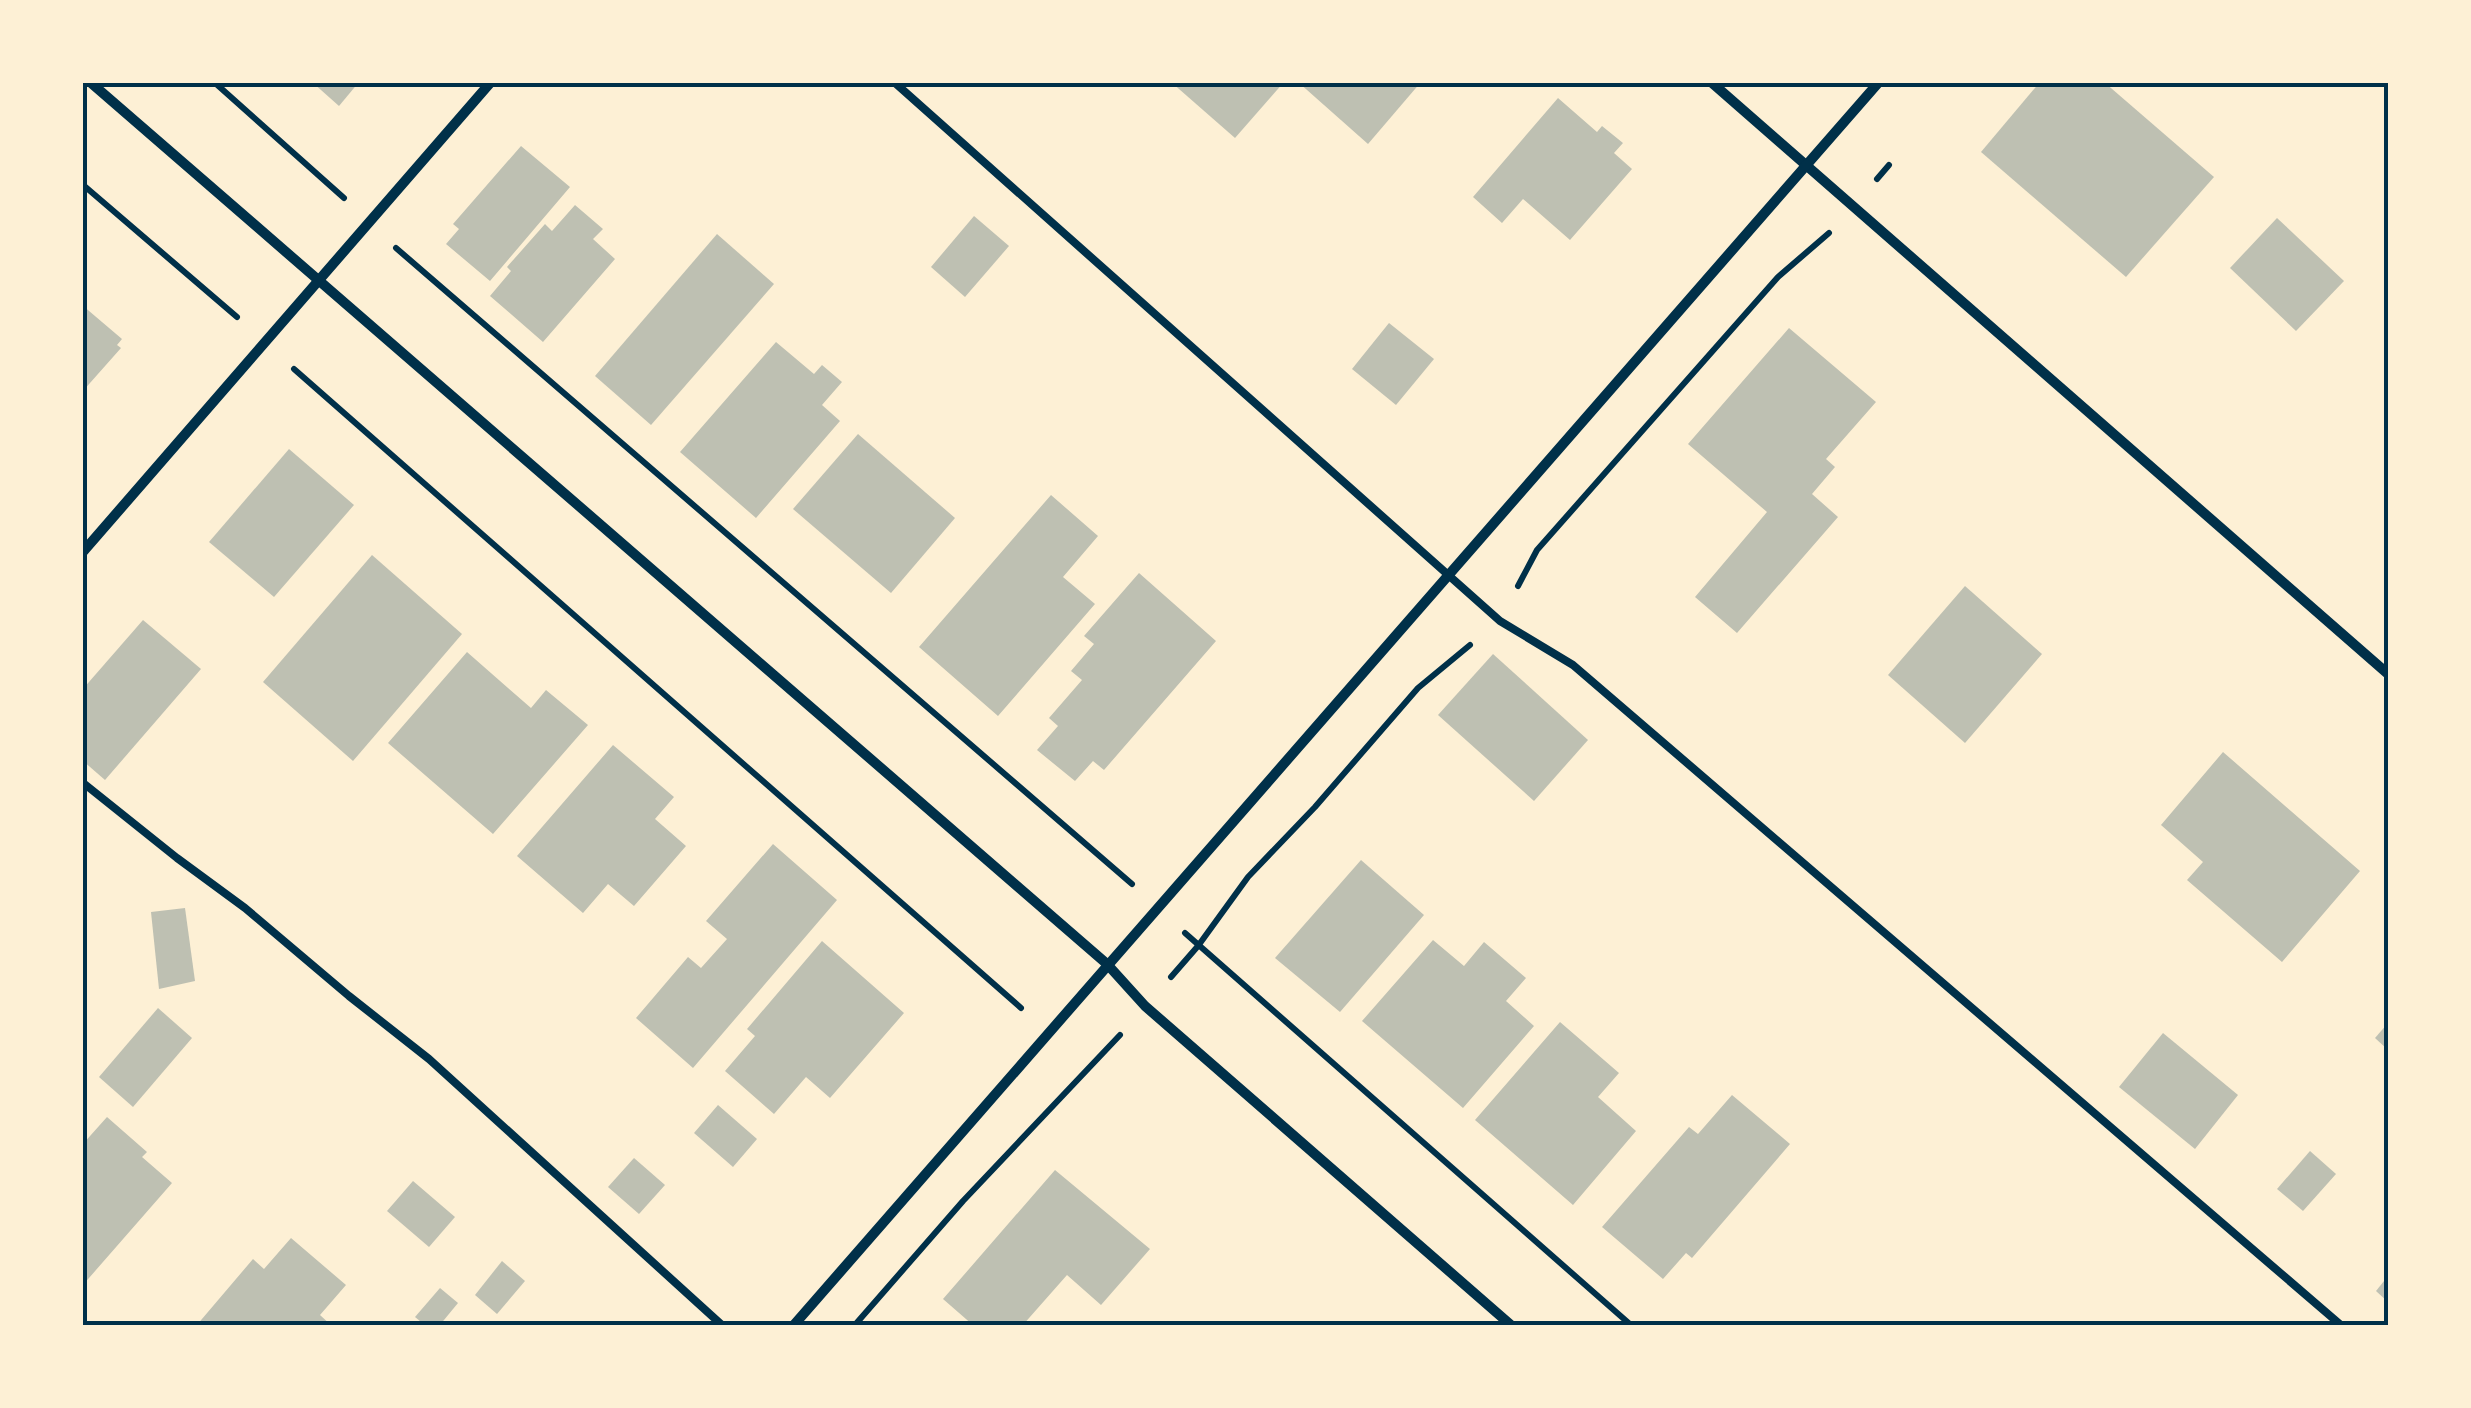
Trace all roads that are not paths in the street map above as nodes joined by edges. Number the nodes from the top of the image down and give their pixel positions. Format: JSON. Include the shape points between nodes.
{"nodes":[{"id":1,"x":90,"y":82,"type":"edge"},
{"id":2,"x":491,"y":82,"type":"edge"},
{"id":3,"x":894,"y":82,"type":"edge"},
{"id":4,"x":1711,"y":82,"type":"edge"},
{"id":5,"x":1879,"y":82,"type":"edge"},
{"id":6,"x":1806,"y":165,"type":"junction"},
{"id":7,"x":317,"y":282,"type":"junction"},
{"id":8,"x":82,"y":553,"type":"edge"},
{"id":9,"x":1449,"y":574,"type":"junction"},
{"id":10,"x":2388,"y":674,"type":"edge"},
{"id":11,"x":82,"y":782,"type":"edge"},
{"id":12,"x":1107,"y":964,"type":"junction"},
{"id":13,"x":724,"y":1326,"type":"edge"},
{"id":14,"x":792,"y":1326,"type":"edge"},
{"id":15,"x":1512,"y":1326,"type":"edge"},
{"id":16,"x":2342,"y":1326,"type":"edge"}],
"edges":[{"from":1,"to":7,"type":"street"},
{"from":2,"to":7,"type":"street"},
{"from":3,"to":9,"type":"lane"},
{"from":4,"to":6,"type":"street"},
{"from":5,"to":6,"type":"street"},
{"from":6,"to":9,"type":"street"},
{"from":6,"to":10,"type":"street"},
{"from":7,"to":8,"type":"street"},
{"from":7,"to":12,"type":"street"},
{"from":9,"to":12,"type":"street"},
{"from":9,"to":16,"type":"lane","via":[[1500,621],[1588,678]]},
{"from":11,"to":13,"type":"lane","via":[[429,1059]]},
{"from":12,"to":14,"type":"street"},
{"from":12,"to":15,"type":"street","via":[[1145,1006]]}]}
